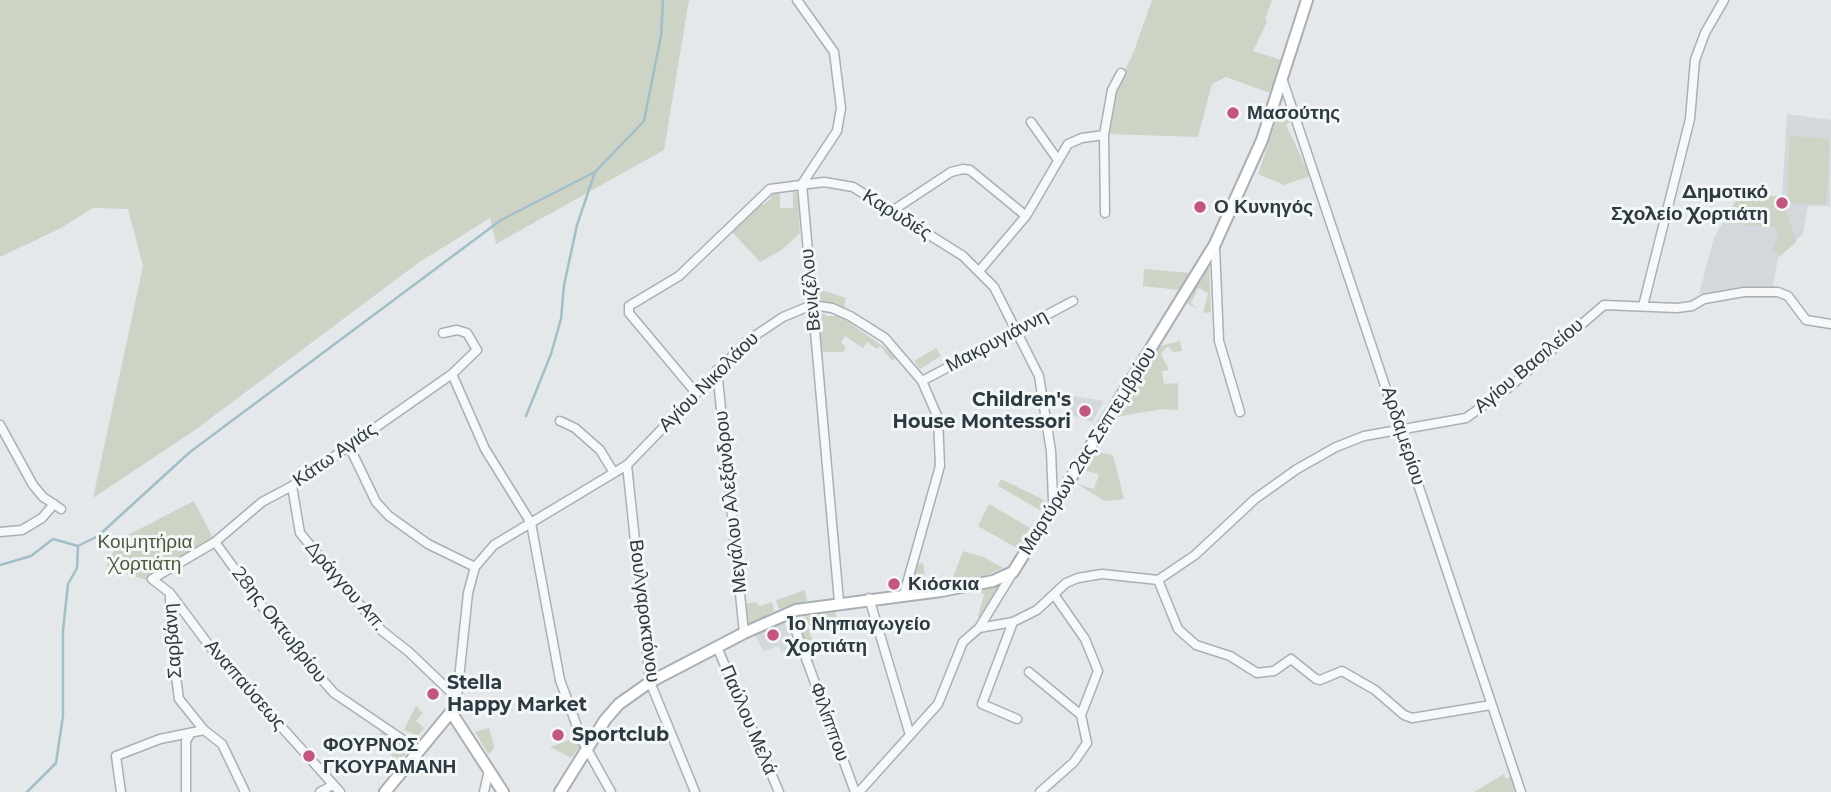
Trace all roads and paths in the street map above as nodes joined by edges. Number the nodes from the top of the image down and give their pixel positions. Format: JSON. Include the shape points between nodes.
{"nodes":[{"id":1,"x":797,"y":0,"type":"edge"},
{"id":2,"x":1307,"y":0,"type":"edge"},
{"id":3,"x":1724,"y":0,"type":"edge"},
{"id":4,"x":1121,"y":73,"type":"dead end"},
{"id":5,"x":1283,"y":81,"type":"junction"},
{"id":6,"x":1031,"y":122,"type":"dead end"},
{"id":7,"x":1104,"y":135,"type":"junction"},
{"id":8,"x":1058,"y":160,"type":"junction"},
{"id":9,"x":802,"y":184,"type":"junction"},
{"id":10,"x":892,"y":211,"type":"junction"},
{"id":11,"x":1105,"y":213,"type":"dead end"},
{"id":12,"x":1026,"y":216,"type":"junction"},
{"id":13,"x":1215,"y":244,"type":"junction"},
{"id":14,"x":981,"y":270,"type":"junction"},
{"id":15,"x":1073,"y":301,"type":"dead end"},
{"id":16,"x":813,"y":305,"type":"junction"},
{"id":17,"x":1643,"y":306,"type":"junction"},
{"id":18,"x":1831,"y":324,"type":"edge"},
{"id":19,"x":1018,"y":331,"type":"junction"},
{"id":20,"x":443,"y":332,"type":"dead end"},
{"id":21,"x":718,"y":370,"type":"junction"},
{"id":22,"x":452,"y":374,"type":"junction"},
{"id":23,"x":922,"y":381,"type":"junction"},
{"id":24,"x":696,"y":393,"type":"junction"},
{"id":25,"x":1240,"y":412,"type":"dead end"},
{"id":26,"x":560,"y":421,"type":"dead end"},
{"id":27,"x":0,"y":425,"type":"edge"},
{"id":28,"x":1401,"y":430,"type":"junction"},
{"id":29,"x":349,"y":446,"type":"junction"},
{"id":30,"x":627,"y":464,"type":"junction"},
{"id":31,"x":614,"y":473,"type":"junction"},
{"id":32,"x":292,"y":486,"type":"junction"},
{"id":33,"x":1053,"y":501,"type":"junction"},
{"id":34,"x":531,"y":523,"type":"junction"},
{"id":35,"x":0,"y":531,"type":"edge"},
{"id":36,"x":215,"y":542,"type":"junction"},
{"id":37,"x":475,"y":566,"type":"junction"},
{"id":38,"x":1013,"y":572,"type":"junction"},
{"id":39,"x":152,"y":579,"type":"joint"},
{"id":40,"x":1158,"y":580,"type":"junction"},
{"id":41,"x":170,"y":593,"type":"junction"},
{"id":42,"x":904,"y":594,"type":"junction"},
{"id":43,"x":1055,"y":596,"type":"junction"},
{"id":44,"x":869,"y":598,"type":"junction"},
{"id":45,"x":839,"y":602,"type":"junction"},
{"id":46,"x":789,"y":612,"type":"junction"},
{"id":47,"x":1013,"y":622,"type":"junction"},
{"id":48,"x":979,"y":628,"type":"junction"},
{"id":49,"x":744,"y":633,"type":"junction"},
{"id":50,"x":717,"y":647,"type":"junction"},
{"id":51,"x":1029,"y":672,"type":"dead end"},
{"id":52,"x":650,"y":682,"type":"junction"},
{"id":53,"x":457,"y":698,"type":"junction"},
{"id":54,"x":1491,"y":705,"type":"junction"},
{"id":55,"x":451,"y":712,"type":"junction"},
{"id":56,"x":1081,"y":715,"type":"junction"},
{"id":57,"x":1017,"y":719,"type":"dead end"},
{"id":58,"x":204,"y":730,"type":"junction"},
{"id":59,"x":911,"y":735,"type":"junction"},
{"id":60,"x":190,"y":736,"type":"junction"},
{"id":61,"x":587,"y":749,"type":"junction"},
{"id":62,"x":418,"y":750,"type":"junction"},
{"id":63,"x":489,"y":770,"type":"junction"},
{"id":64,"x":333,"y":785,"type":"junction"},
{"id":65,"x":121,"y":792,"type":"edge"},
{"id":66,"x":186,"y":792,"type":"edge"},
{"id":67,"x":245,"y":792,"type":"edge"},
{"id":68,"x":320,"y":792,"type":"edge"},
{"id":69,"x":340,"y":792,"type":"edge"},
{"id":70,"x":385,"y":792,"type":"edge"},
{"id":71,"x":484,"y":792,"type":"edge"},
{"id":72,"x":503,"y":792,"type":"edge"},
{"id":73,"x":560,"y":792,"type":"edge"},
{"id":74,"x":611,"y":792,"type":"edge"},
{"id":75,"x":695,"y":792,"type":"edge"},
{"id":76,"x":779,"y":792,"type":"edge"},
{"id":77,"x":857,"y":792,"type":"edge"},
{"id":78,"x":1040,"y":792,"type":"edge"},
{"id":79,"x":1521,"y":792,"type":"edge"}],
"edges":[{"from":1,"to":9,"type":"street","via":[[834,52],[841,108],[837,131]]},
{"from":2,"to":5,"type":"street","name":"Μαρτύρων 2ας Σεπτεμβρίου"},
{"from":3,"to":17,"type":"street","via":[[1704,33],[1695,60],[1689,119]]},
{"from":4,"to":7,"type":"street","via":[[1112,90]]},
{"from":5,"to":13,"type":"street","name":"Μαρτύρων 2ας Σεπτεμβρίου","via":[[1253,164]]},
{"from":5,"to":28,"type":"street","name":"Αρδαμερίου"},
{"from":6,"to":8,"type":"street"},
{"from":7,"to":8,"type":"street","via":[[1068,144]]},
{"from":7,"to":11,"type":"street"},
{"from":8,"to":12,"type":"street"},
{"from":9,"to":10,"type":"street","name":"Καρυδιές","via":[[852,187]]},
{"from":9,"to":16,"type":"street","name":"Βενιζέλου"},
{"from":9,"to":24,"type":"street","name":"Καρυδιές","via":[[770,189],[679,276],[629,306],[629,313]]},
{"from":10,"to":12,"type":"street","via":[[951,172],[963,169]]},
{"from":10,"to":14,"type":"street","name":"Καρυδιές"},
{"from":12,"to":14,"type":"street"},
{"from":13,"to":25,"type":"street","via":[[1219,341]]},
{"from":13,"to":33,"type":"street","name":"Μαρτύρων 2ας Σεπτεμβρίου"},
{"from":14,"to":19,"type":"street","name":"Καρυδιές"},
{"from":15,"to":19,"type":"street","name":"Μακρυγιάννη"},
{"from":16,"to":21,"type":"street","name":"Αγίου Νικολάου","via":[[768,325]]},
{"from":16,"to":23,"type":"street","via":[[832,308],[876,332]]},
{"from":16,"to":45,"type":"street","name":"Βενιζέλου"},
{"from":17,"to":18,"type":"street","name":"Αγίου Βασιλείου","via":[[1677,308],[1744,292],[1778,292],[1788,296],[1806,320]]},
{"from":17,"to":28,"type":"street","name":"Αγίου Βασιλείου","via":[[1598,307],[1508,388],[1466,418]]},
{"from":19,"to":23,"type":"street","name":"Μακρυγιάννη"},
{"from":19,"to":33,"type":"street","name":"Καρυδιές","via":[[1039,376],[1050,441]]},
{"from":20,"to":22,"type":"street","name":"Κάτω Αγιάς","via":[[467,332],[477,350]]},
{"from":21,"to":24,"type":"street","name":"Αγίου Νικολάου"},
{"from":21,"to":49,"type":"street","name":"Μεγάλου Αλεξάνδρου"},
{"from":22,"to":29,"type":"street","name":"Κάτω Αγιάς"},
{"from":22,"to":34,"type":"street","via":[[485,449]]},
{"from":23,"to":42,"type":"street","via":[[938,418],[942,458]]},
{"from":24,"to":30,"type":"street","name":"Αγίου Νικολάου"},
{"from":26,"to":31,"type":"street","via":[[600,450]]},
{"from":27,"to":35,"type":"street","via":[[24,473],[43,497],[58,506],[22,530]]},
{"from":28,"to":40,"type":"street","name":"Αγίου Βασιλείου","via":[[1364,436],[1297,469],[1255,499],[1195,555]]},
{"from":28,"to":54,"type":"street","name":"Αρδαμερίου"},
{"from":29,"to":32,"type":"street","name":"Κάτω Αγιάς"},
{"from":29,"to":37,"type":"street","via":[[376,502],[389,516],[428,544]]},
{"from":30,"to":31,"type":"street","name":"Αγίου Νικολάου"},
{"from":30,"to":52,"type":"street","name":"Βουλγαροκτόνου"},
{"from":31,"to":34,"type":"street","name":"Αγίου Νικολάου"},
{"from":32,"to":36,"type":"street","name":"Κάτω Αγιάς","via":[[261,502]]},
{"from":32,"to":53,"type":"street","name":"Δράγγου Απ.","via":[[300,533],[381,630]]},
{"from":33,"to":38,"type":"street","name":"Μαρτύρων 2ας Σεπτεμβρίου"},
{"from":34,"to":37,"type":"street","name":"Αγίου Νικολάου","via":[[494,545]]},
{"from":34,"to":61,"type":"street","via":[[557,668]]},
{"from":36,"to":39,"type":"street","name":"Κάτω Αγιάς"},
{"from":36,"to":62,"type":"street","name":"28ης Οκτωβρίου","via":[[286,639],[334,693]]},
{"from":37,"to":53,"type":"street","via":[[463,620]]},
{"from":38,"to":42,"type":"street","name":"Μαρτύρων 2ας Σεπτεμβρίου","via":[[993,581]]},
{"from":38,"to":48,"type":"street"},
{"from":39,"to":41,"type":"street","name":"Αναπαύσεως"},
{"from":40,"to":43,"type":"street","via":[[1090,576],[1066,583]]},
{"from":40,"to":54,"type":"street","via":[[1178,629],[1196,645],[1230,656],[1256,673],[1274,671],[1291,659],[1321,680],[1342,671],[1412,718]]},
{"from":41,"to":58,"type":"street","name":"Σαρβάνη","via":[[178,696]]},
{"from":41,"to":64,"type":"street","name":"Αναπαύσεως","via":[[214,652]]},
{"from":42,"to":44,"type":"street","name":"Μαρτύρων 2ας Σεπτεμβρίου"},
{"from":43,"to":47,"type":"street"},
{"from":43,"to":56,"type":"street","via":[[1096,661],[1097,678]]},
{"from":44,"to":45,"type":"street","name":"Μαρτύρων 2ας Σεπτεμβρίου"},
{"from":44,"to":59,"type":"street"},
{"from":45,"to":46,"type":"street","name":"Μαρτύρων 2ας Σεπτεμβρίου"},
{"from":46,"to":49,"type":"street","name":"Μαρτύρων 2ας Σεπτεμβρίου"},
{"from":46,"to":77,"type":"street","name":"Φιλίππου"},
{"from":47,"to":48,"type":"street"},
{"from":47,"to":57,"type":"street","via":[[982,704]]},
{"from":48,"to":59,"type":"street","via":[[964,642],[937,704]]},
{"from":49,"to":50,"type":"street","name":"Μαρτύρων 2ας Σεπτεμβρίου"},
{"from":50,"to":52,"type":"street","name":"Μαρτύρων 2ας Σεπτεμβρίου"},
{"from":50,"to":76,"type":"street","name":"Παύλου Μελά"},
{"from":51,"to":56,"type":"street"},
{"from":52,"to":61,"type":"street","name":"Μαρτύρων 2ας Σεπτεμβρίου","via":[[619,704]]},
{"from":52,"to":75,"type":"street","name":"Βουλγαροκτόνου"},
{"from":53,"to":55,"type":"street"},
{"from":54,"to":79,"type":"street","name":"Αρδαμερίου"},
{"from":55,"to":62,"type":"street"},
{"from":55,"to":63,"type":"street"},
{"from":56,"to":78,"type":"street","via":[[1087,743],[1074,762]]},
{"from":58,"to":60,"type":"street"},
{"from":58,"to":67,"type":"street","name":"Σαρβάνη","via":[[222,744]]},
{"from":59,"to":77,"type":"street"},
{"from":60,"to":65,"type":"street","via":[[160,740],[116,756]]},
{"from":60,"to":66,"type":"street","via":[[186,741]]},
{"from":61,"to":73,"type":"street","name":"Μαρτύρων 2ας Σεπτεμβρίου"},
{"from":61,"to":74,"type":"street"},
{"from":62,"to":70,"type":"street"},
{"from":63,"to":71,"type":"street"},
{"from":63,"to":72,"type":"street"},
{"from":64,"to":68,"type":"street"},
{"from":64,"to":69,"type":"street","name":"Αναπαύσεως"}]}
